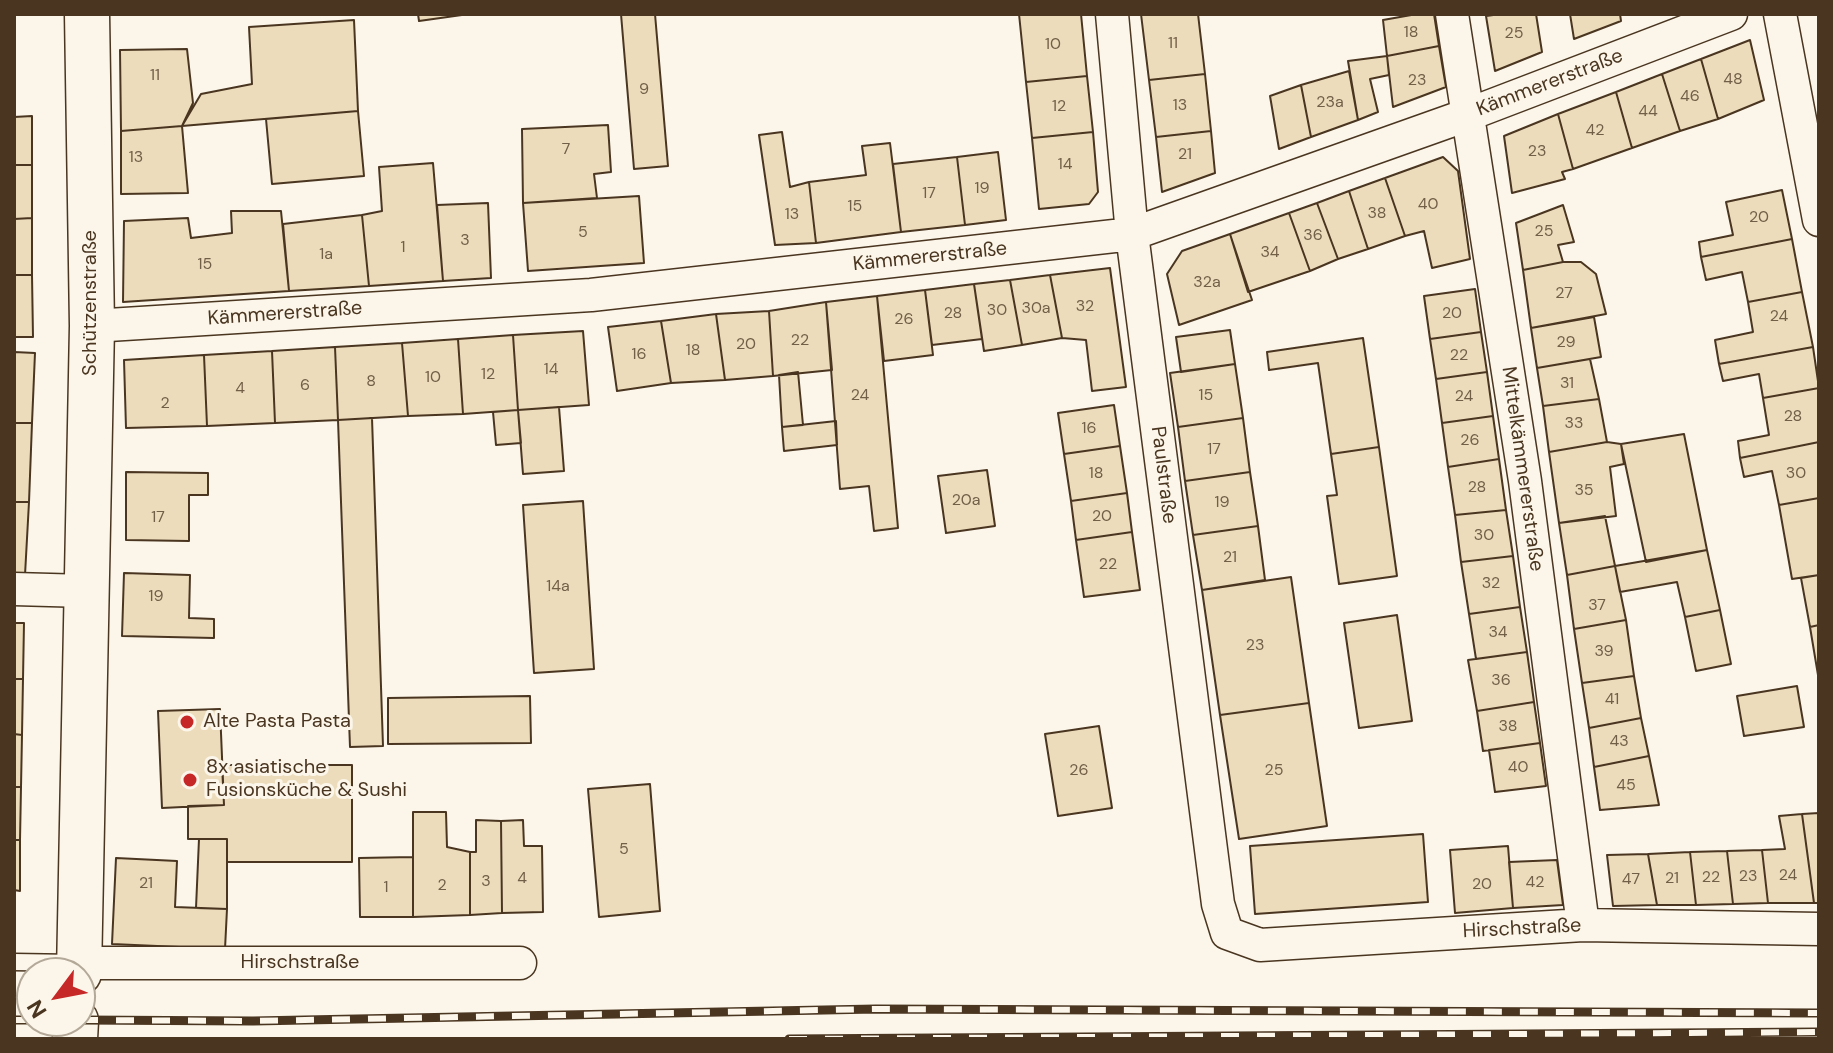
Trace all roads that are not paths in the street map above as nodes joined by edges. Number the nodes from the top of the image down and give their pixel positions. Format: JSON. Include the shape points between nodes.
{"nodes":[{"id":1,"x":87,"y":14,"type":"edge"},
{"id":2,"x":1112,"y":14,"type":"edge"},
{"id":3,"x":1452,"y":14,"type":"edge"},
{"id":4,"x":1731,"y":14,"type":"edge"},
{"id":5,"x":1780,"y":14,"type":"edge"},
{"id":6,"x":1467,"y":115,"type":"junction"},
{"id":7,"x":1819,"y":220,"type":"edge"},
{"id":8,"x":1132,"y":234,"type":"junction"},
{"id":9,"x":92,"y":326,"type":"junction"},
{"id":10,"x":14,"y":589,"type":"edge"},
{"id":11,"x":86,"y":591,"type":"junction"},
{"id":12,"x":1583,"y":925,"type":"junction"},
{"id":13,"x":1819,"y":929,"type":"edge"},
{"id":14,"x":1227,"y":933,"type":"joint"},
{"id":15,"x":80,"y":957,"type":"edge"},
{"id":16,"x":520,"y":963,"type":"dead end"},
{"id":17,"x":96,"y":968,"type":"edge"}],
"edges":[{"from":1,"to":9,"type":"main road","name":"Schützenstraße"},
{"from":2,"to":8,"type":"street","name":"Paulstraße"},
{"from":3,"to":6,"type":"street","name":"Mittelkämmererstraße"},
{"from":4,"to":6,"type":"street","name":"Kämmererstraße"},
{"from":5,"to":7,"type":"street"},
{"from":6,"to":8,"type":"street","name":"Kämmererstraße"},
{"from":6,"to":12,"type":"street","name":"Mittelkämmererstraße","via":[[1525,481]]},
{"from":8,"to":9,"type":"street","name":"Kämmererstraße","via":[[591,295]]},
{"from":8,"to":14,"type":"street","name":"Paulstraße","via":[[1218,904]]},
{"from":9,"to":11,"type":"main road","name":"Schützenstraße"},
{"from":10,"to":11,"type":"street"},
{"from":11,"to":15,"type":"main road","name":"Schützenstraße"},
{"from":12,"to":13,"type":"street","name":"Hirschstraße"},
{"from":12,"to":14,"type":"street","name":"Hirschstraße","via":[[1260,945]]},
{"from":16,"to":17,"type":"street","name":"Hirschstraße"}]}
